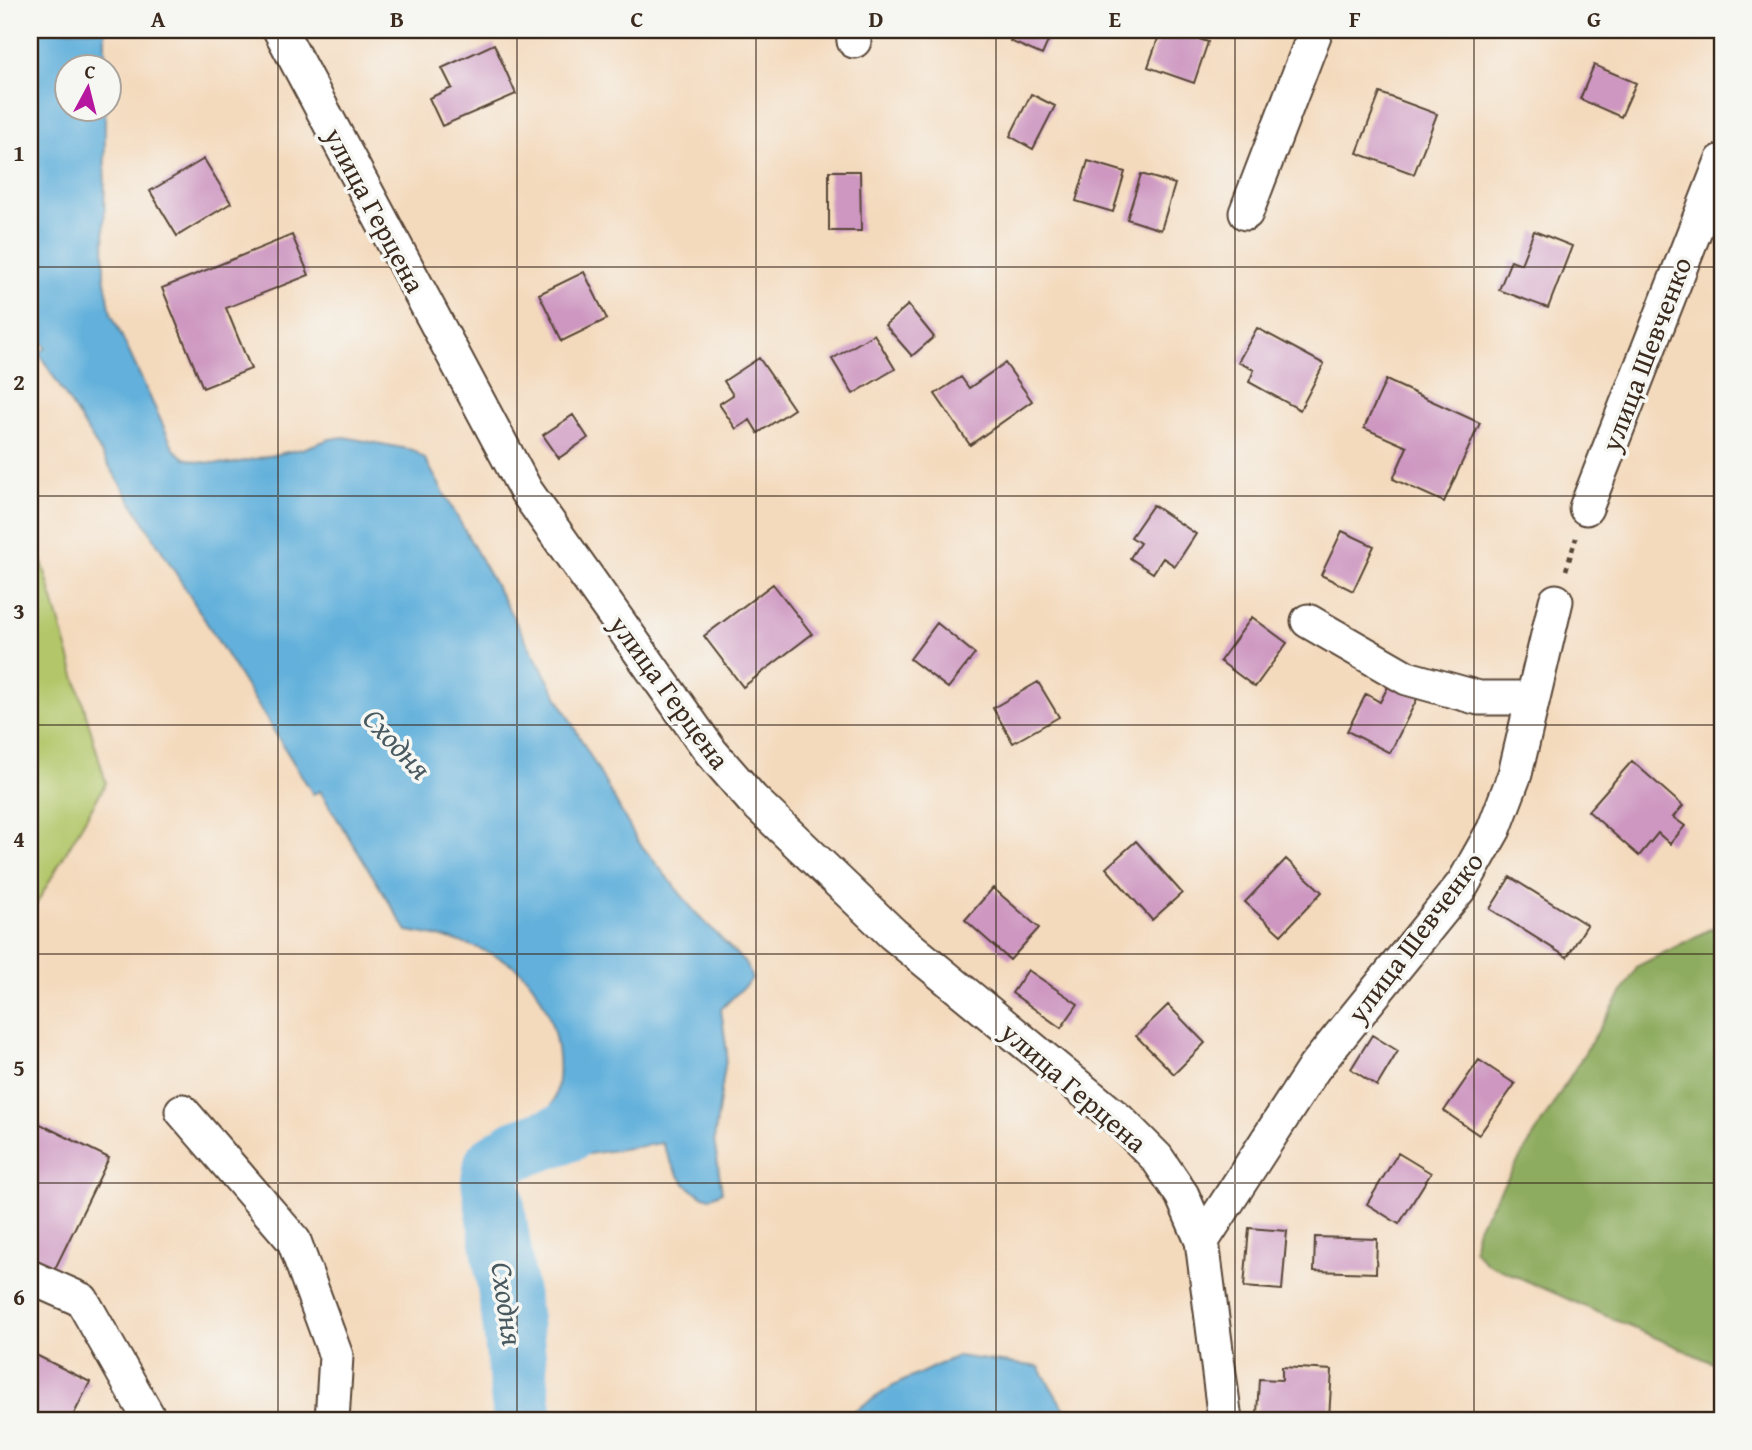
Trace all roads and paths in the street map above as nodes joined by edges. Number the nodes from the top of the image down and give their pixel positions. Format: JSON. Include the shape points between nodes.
{"nodes":[{"id":1,"x":280,"y":30,"type":"edge"},
{"id":2,"x":1316,"y":30,"type":"edge"},
{"id":3,"x":1722,"y":161,"type":"edge"},
{"id":4,"x":1245,"y":213,"type":"dead end"},
{"id":5,"x":1586,"y":508,"type":"joint"},
{"id":6,"x":1556,"y":601,"type":"joint"},
{"id":7,"x":1308,"y":621,"type":"dead end"},
{"id":8,"x":1532,"y":698,"type":"junction"},
{"id":9,"x":182,"y":1111,"type":"dead end"},
{"id":10,"x":1202,"y":1241,"type":"junction"},
{"id":11,"x":30,"y":1277,"type":"edge"},
{"id":12,"x":150,"y":1420,"type":"edge"},
{"id":13,"x":332,"y":1420,"type":"edge"},
{"id":14,"x":1225,"y":1420,"type":"edge"}],
"edges":[{"from":1,"to":10,"type":"street","name":"улица Герцена","via":[[526,491],[711,752],[752,799],[893,934],[1119,1120],[1157,1158],[1182,1195]]},
{"from":2,"to":4,"type":"street"},
{"from":3,"to":5,"type":"street","name":"улица Шевченко"},
{"from":5,"to":6,"type":"path"},
{"from":6,"to":8,"type":"street","name":"улица Шевченко"},
{"from":7,"to":8,"type":"street","via":[[1407,678],[1479,698]]},
{"from":8,"to":10,"type":"street","name":"улица Шевченко","via":[[1515,774],[1494,829],[1463,884],[1314,1068]]},
{"from":9,"to":13,"type":"street","via":[[295,1241],[336,1356]]},
{"from":10,"to":14,"type":"street","name":"улица Герцена"},
{"from":11,"to":12,"type":"street","via":[[82,1300]]}]}
